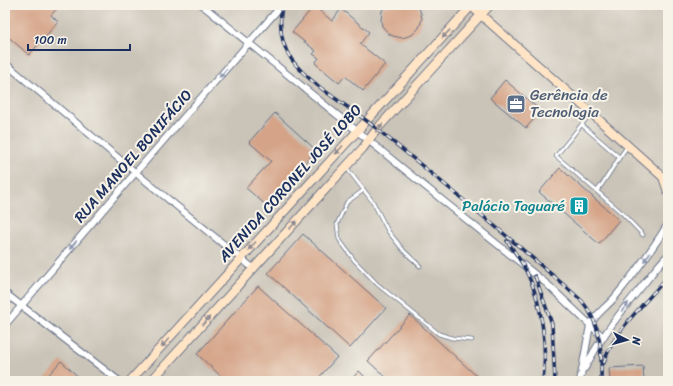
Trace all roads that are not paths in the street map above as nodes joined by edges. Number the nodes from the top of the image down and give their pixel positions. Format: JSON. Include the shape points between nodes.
{"nodes":[{"id":1,"x":202,"y":5,"type":"edge"},
{"id":2,"x":282,"y":5,"type":"edge"},
{"id":3,"x":471,"y":5,"type":"edge"},
{"id":4,"x":490,"y":5,"type":"edge"},
{"id":5,"x":481,"y":15,"type":"junction"},
{"id":6,"x":248,"y":44,"type":"junction"},
{"id":7,"x":5,"y":63,"type":"edge"},
{"id":8,"x":591,"y":113,"type":"junction"},
{"id":9,"x":582,"y":125,"type":"junction"},
{"id":10,"x":357,"y":131,"type":"junction"},
{"id":11,"x":369,"y":140,"type":"junction"},
{"id":12,"x":628,"y":145,"type":"junction"},
{"id":13,"x":619,"y":157,"type":"junction"},
{"id":14,"x":346,"y":167,"type":"junction"},
{"id":15,"x":136,"y":173,"type":"junction"},
{"id":16,"x":666,"y":178,"type":"edge"},
{"id":17,"x":364,"y":190,"type":"junction"},
{"id":18,"x":596,"y":191,"type":"junction"},
{"id":19,"x":668,"y":192,"type":"edge"},
{"id":20,"x":668,"y":224,"type":"edge"},
{"id":21,"x":643,"y":235,"type":"dead end"},
{"id":22,"x":668,"y":255,"type":"edge"},
{"id":23,"x":241,"y":258,"type":"junction"},
{"id":24,"x":420,"y":266,"type":"dead end"},
{"id":25,"x":254,"y":269,"type":"junction"},
{"id":26,"x":5,"y":293,"type":"edge"},
{"id":27,"x":21,"y":306,"type":"junction"},
{"id":28,"x":5,"y":325,"type":"edge"},
{"id":29,"x":590,"y":325,"type":"junction"},
{"id":30,"x":603,"y":337,"type":"junction"},
{"id":31,"x":472,"y":340,"type":"dead end"},
{"id":32,"x":581,"y":378,"type":"edge"},
{"id":33,"x":119,"y":381,"type":"edge"},
{"id":34,"x":130,"y":381,"type":"edge"},
{"id":35,"x":151,"y":381,"type":"edge"}],
"edges":[{"from":1,"to":6,"type":"street"},
{"from":2,"to":6,"type":"street","name":"RUA MANOEL BONIFÁCIO"},
{"from":3,"to":5,"type":"street"},
{"from":3,"to":10,"type":"street","name":"AVENIDA CORONEL JOSÉ LOBO","one_way":true},
{"from":4,"to":5,"type":"street","name":"AVENIDA CORONEL JOSÉ LOBO"},
{"from":5,"to":8,"type":"street"},
{"from":11,"to":5,"type":"street","name":"AVENIDA CORONEL JOSÉ LOBO","one_way":true},
{"from":6,"to":10,"type":"street"},
{"from":6,"to":15,"type":"street","name":"RUA MANOEL BONIFÁCIO","one_way":true},
{"from":7,"to":15,"type":"street"},
{"from":8,"to":9,"type":"lane"},
{"from":8,"to":12,"type":"street"},
{"from":9,"to":13,"type":"lane"},
{"from":9,"to":18,"type":"lane","via":[[556,156]]},
{"from":10,"to":11,"type":"street"},
{"from":10,"to":23,"type":"street","name":"AVENIDA CORONEL JOSÉ LOBO","one_way":true},
{"from":11,"to":14,"type":"street","name":"AVENIDA CORONEL JOSÉ LOBO"},
{"from":11,"to":29,"type":"street","via":[[547,284]]},
{"from":12,"to":13,"type":"lane"},
{"from":12,"to":16,"type":"street"},
{"from":13,"to":18,"type":"lane","via":[[606,180]]},
{"from":14,"to":17,"type":"lane"},
{"from":25,"to":14,"type":"street","name":"AVENIDA CORONEL JOSÉ LOBO","one_way":true},
{"from":15,"to":23,"type":"street"},
{"from":15,"to":27,"type":"street","name":"RUA MANOEL BONIFÁCIO","one_way":true},
{"from":16,"to":19,"type":"street"},
{"from":17,"to":24,"type":"lane","via":[[388,231]]},
{"from":17,"to":31,"type":"lane","via":[[348,202],[337,224],[339,239],[354,260],[377,284],[439,334]]},
{"from":18,"to":21,"type":"lane"},
{"from":20,"to":29,"type":"street","one_way":true,"via":[[642,263],[613,300],[593,318]]},
{"from":30,"to":22,"type":"street","one_way":true},
{"from":23,"to":25,"type":"street"},
{"from":23,"to":34,"type":"street","name":"AVENIDA CORONEL JOSÉ LOBO","one_way":true},
{"from":35,"to":25,"type":"street","name":"AVENIDA CORONEL JOSÉ LOBO","one_way":true},
{"from":26,"to":27,"type":"street"},
{"from":27,"to":28,"type":"street","name":"RUA MANOEL BONIFÁCIO"},
{"from":27,"to":33,"type":"street"},
{"from":29,"to":30,"type":"street"},
{"from":29,"to":32,"type":"street"},
{"from":30,"to":32,"type":"street"}]}
